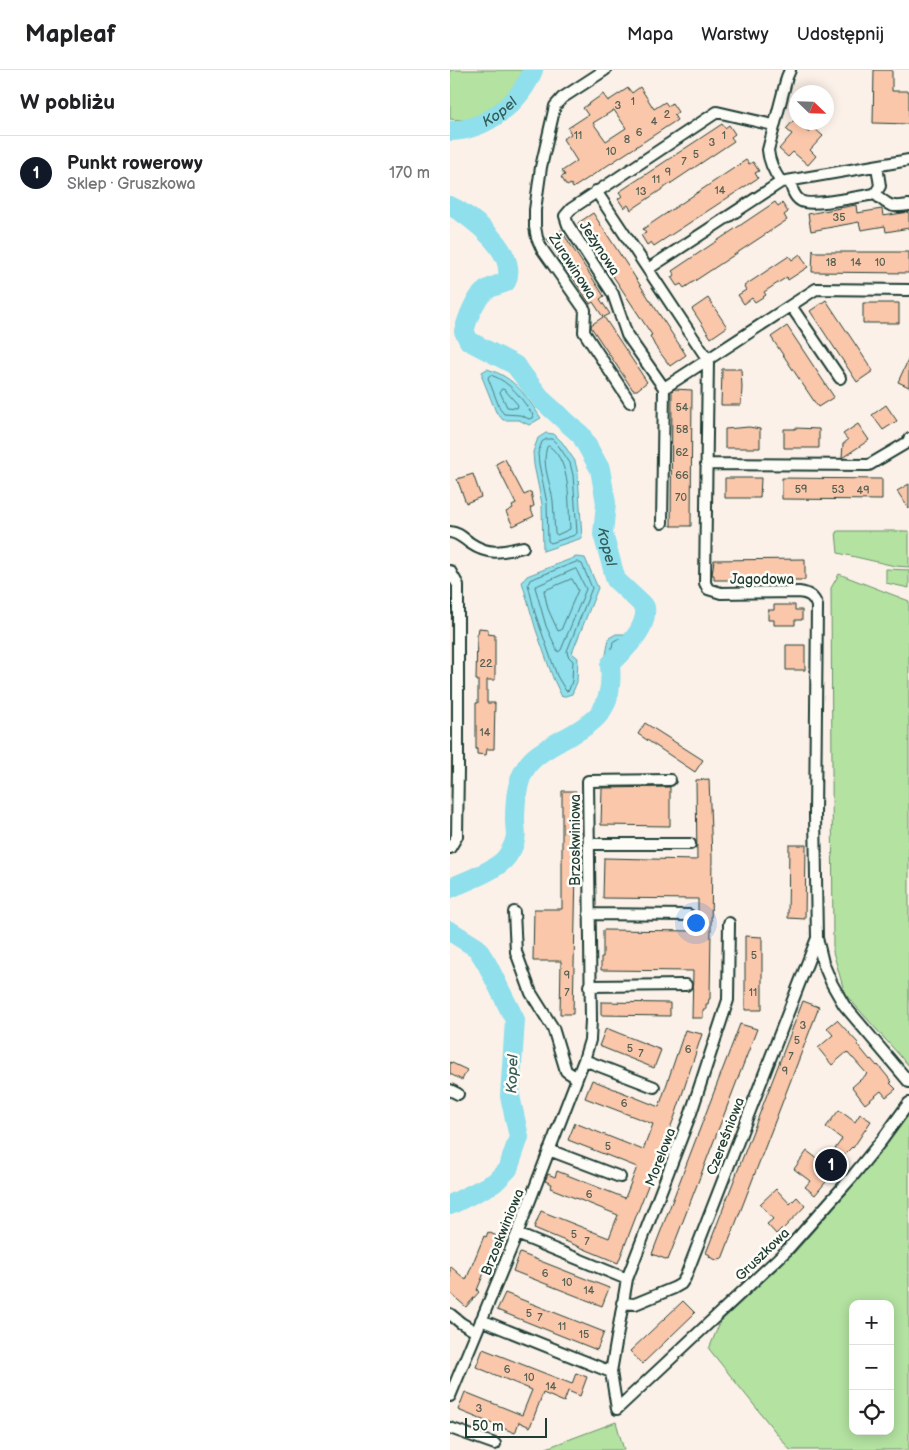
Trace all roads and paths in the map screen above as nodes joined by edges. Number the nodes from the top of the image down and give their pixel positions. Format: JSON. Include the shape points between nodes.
{"nodes":[{"id":1,"x":605,"y":70,"type":"edge"},
{"id":2,"x":790,"y":70,"type":"edge"},
{"id":3,"x":774,"y":125,"type":"junction"},
{"id":4,"x":909,"y":160,"type":"edge"},
{"id":5,"x":877,"y":166,"type":"junction"},
{"id":6,"x":786,"y":182,"type":"junction"},
{"id":7,"x":596,"y":192,"type":"junction"},
{"id":8,"x":875,"y":194,"type":"junction"},
{"id":9,"x":909,"y":205,"type":"edge"},
{"id":10,"x":648,"y":270,"type":"junction"},
{"id":11,"x":909,"y":290,"type":"edge"},
{"id":12,"x":791,"y":306,"type":"junction"},
{"id":13,"x":708,"y":360,"type":"junction"},
{"id":14,"x":840,"y":378,"type":"dead end"},
{"id":15,"x":664,"y":388,"type":"junction"},
{"id":16,"x":630,"y":402,"type":"dead end"},
{"id":17,"x":909,"y":439,"type":"edge"},
{"id":18,"x":706,"y":464,"type":"junction"},
{"id":19,"x":662,"y":523,"type":"dead end"},
{"id":20,"x":450,"y":532,"type":"edge"},
{"id":21,"x":523,"y":547,"type":"dead end"},
{"id":22,"x":450,"y":571,"type":"edge"},
{"id":23,"x":454,"y":769,"type":"edge"},
{"id":24,"x":670,"y":780,"type":"dead end"},
{"id":25,"x":588,"y":844,"type":"junction"},
{"id":26,"x":690,"y":844,"type":"dead end"},
{"id":27,"x":450,"y":848,"type":"edge"},
{"id":28,"x":514,"y":912,"type":"dead end"},
{"id":29,"x":589,"y":914,"type":"junction"},
{"id":30,"x":689,"y":915,"type":"dead end"},
{"id":31,"x":729,"y":924,"type":"dead end"},
{"id":32,"x":817,"y":938,"type":"junction"},
{"id":33,"x":686,"y":985,"type":"dead end"},
{"id":34,"x":590,"y":986,"type":"junction"},
{"id":35,"x":584,"y":1060,"type":"junction"},
{"id":36,"x":577,"y":1078,"type":"junction"},
{"id":37,"x":909,"y":1082,"type":"edge"},
{"id":38,"x":654,"y":1087,"type":"dead end"},
{"id":39,"x":909,"y":1103,"type":"edge"},
{"id":40,"x":549,"y":1150,"type":"junction"},
{"id":41,"x":620,"y":1177,"type":"dead end"},
{"id":42,"x":517,"y":1234,"type":"junction"},
{"id":43,"x":628,"y":1279,"type":"junction"},
{"id":44,"x":622,"y":1303,"type":"junction"},
{"id":45,"x":450,"y":1314,"type":"edge"},
{"id":46,"x":481,"y":1320,"type":"junction"},
{"id":47,"x":476,"y":1332,"type":"junction"},
{"id":48,"x":612,"y":1372,"type":"junction"},
{"id":49,"x":450,"y":1396,"type":"edge"},
{"id":50,"x":616,"y":1404,"type":"joint"},
{"id":51,"x":450,"y":1428,"type":"edge"},
{"id":52,"x":494,"y":1444,"type":"dead end"}],
"edges":[{"from":1,"to":16,"type":"street","name":"Żurawinowa","via":[[555,106],[541,168],[534,227],[542,249],[585,310],[584,332]]},
{"from":2,"to":3,"type":"street"},
{"from":3,"to":6,"type":"street","via":[[769,158],[774,172]]},
{"from":3,"to":7,"type":"street","name":"Jeżynowa","via":[[717,112]]},
{"from":4,"to":5,"type":"street"},
{"from":5,"to":6,"type":"street"},
{"from":5,"to":8,"type":"street","via":[[880,186]]},
{"from":6,"to":8,"type":"street","via":[[797,198],[808,204]]},
{"from":6,"to":10,"type":"street"},
{"from":7,"to":10,"type":"street"},
{"from":7,"to":15,"type":"street","name":"Jeżynowa","via":[[570,208],[566,221],[613,294],[627,336]]},
{"from":8,"to":9,"type":"street","via":[[893,207]]},
{"from":10,"to":13,"type":"street"},
{"from":11,"to":12,"type":"street","via":[[816,289]]},
{"from":12,"to":13,"type":"street"},
{"from":12,"to":14,"type":"street"},
{"from":13,"to":15,"type":"street"},
{"from":13,"to":18,"type":"street","name":"Jagodowa"},
{"from":15,"to":19,"type":"street"},
{"from":17,"to":18,"type":"street","via":[[869,465]]},
{"from":18,"to":32,"type":"street","name":"Jagodowa","via":[[704,575],[708,589],[721,593],[805,593],[812,596],[817,606]]},
{"from":20,"to":21,"type":"street","via":[[488,552]]},
{"from":22,"to":23,"type":"street","via":[[458,585]]},
{"from":23,"to":27,"type":"street","via":[[457,836]]},
{"from":24,"to":25,"type":"street","name":"Brzoskwiniowa","via":[[588,781]]},
{"from":25,"to":26,"type":"street"},
{"from":25,"to":29,"type":"street","name":"Brzoskwiniowa"},
{"from":28,"to":36,"type":"street","via":[[516,952],[531,993],[553,1028],[566,1071]]},
{"from":29,"to":30,"type":"street"},
{"from":29,"to":34,"type":"street","name":"Brzoskwiniowa"},
{"from":31,"to":43,"type":"street","name":"Morelowa","via":[[728,1000],[691,1113]]},
{"from":32,"to":37,"type":"street","via":[[832,984],[844,1005]]},
{"from":32,"to":44,"type":"street","name":"Czereśniowa","via":[[681,1284],[635,1304]]},
{"from":33,"to":34,"type":"street"},
{"from":34,"to":35,"type":"street","name":"Brzoskwiniowa","via":[[590,1040]]},
{"from":35,"to":36,"type":"street","name":"Brzoskwiniowa"},
{"from":35,"to":38,"type":"street"},
{"from":36,"to":40,"type":"street","name":"Brzoskwiniowa"},
{"from":39,"to":50,"type":"street","name":"Gruszkowa","via":[[852,1177],[787,1250]]},
{"from":40,"to":41,"type":"street"},
{"from":40,"to":42,"type":"street","name":"Brzoskwiniowa"},
{"from":42,"to":43,"type":"street"},
{"from":42,"to":46,"type":"street","name":"Brzoskwiniowa"},
{"from":43,"to":44,"type":"street","name":"Morelowa"},
{"from":44,"to":48,"type":"street","name":"Morelowa"},
{"from":45,"to":47,"type":"street"},
{"from":46,"to":47,"type":"street","name":"Brzoskwiniowa"},
{"from":46,"to":48,"type":"street"},
{"from":47,"to":49,"type":"street","name":"Brzoskwiniowa"},
{"from":48,"to":50,"type":"street","name":"Morelowa"},
{"from":51,"to":52,"type":"street"}]}
